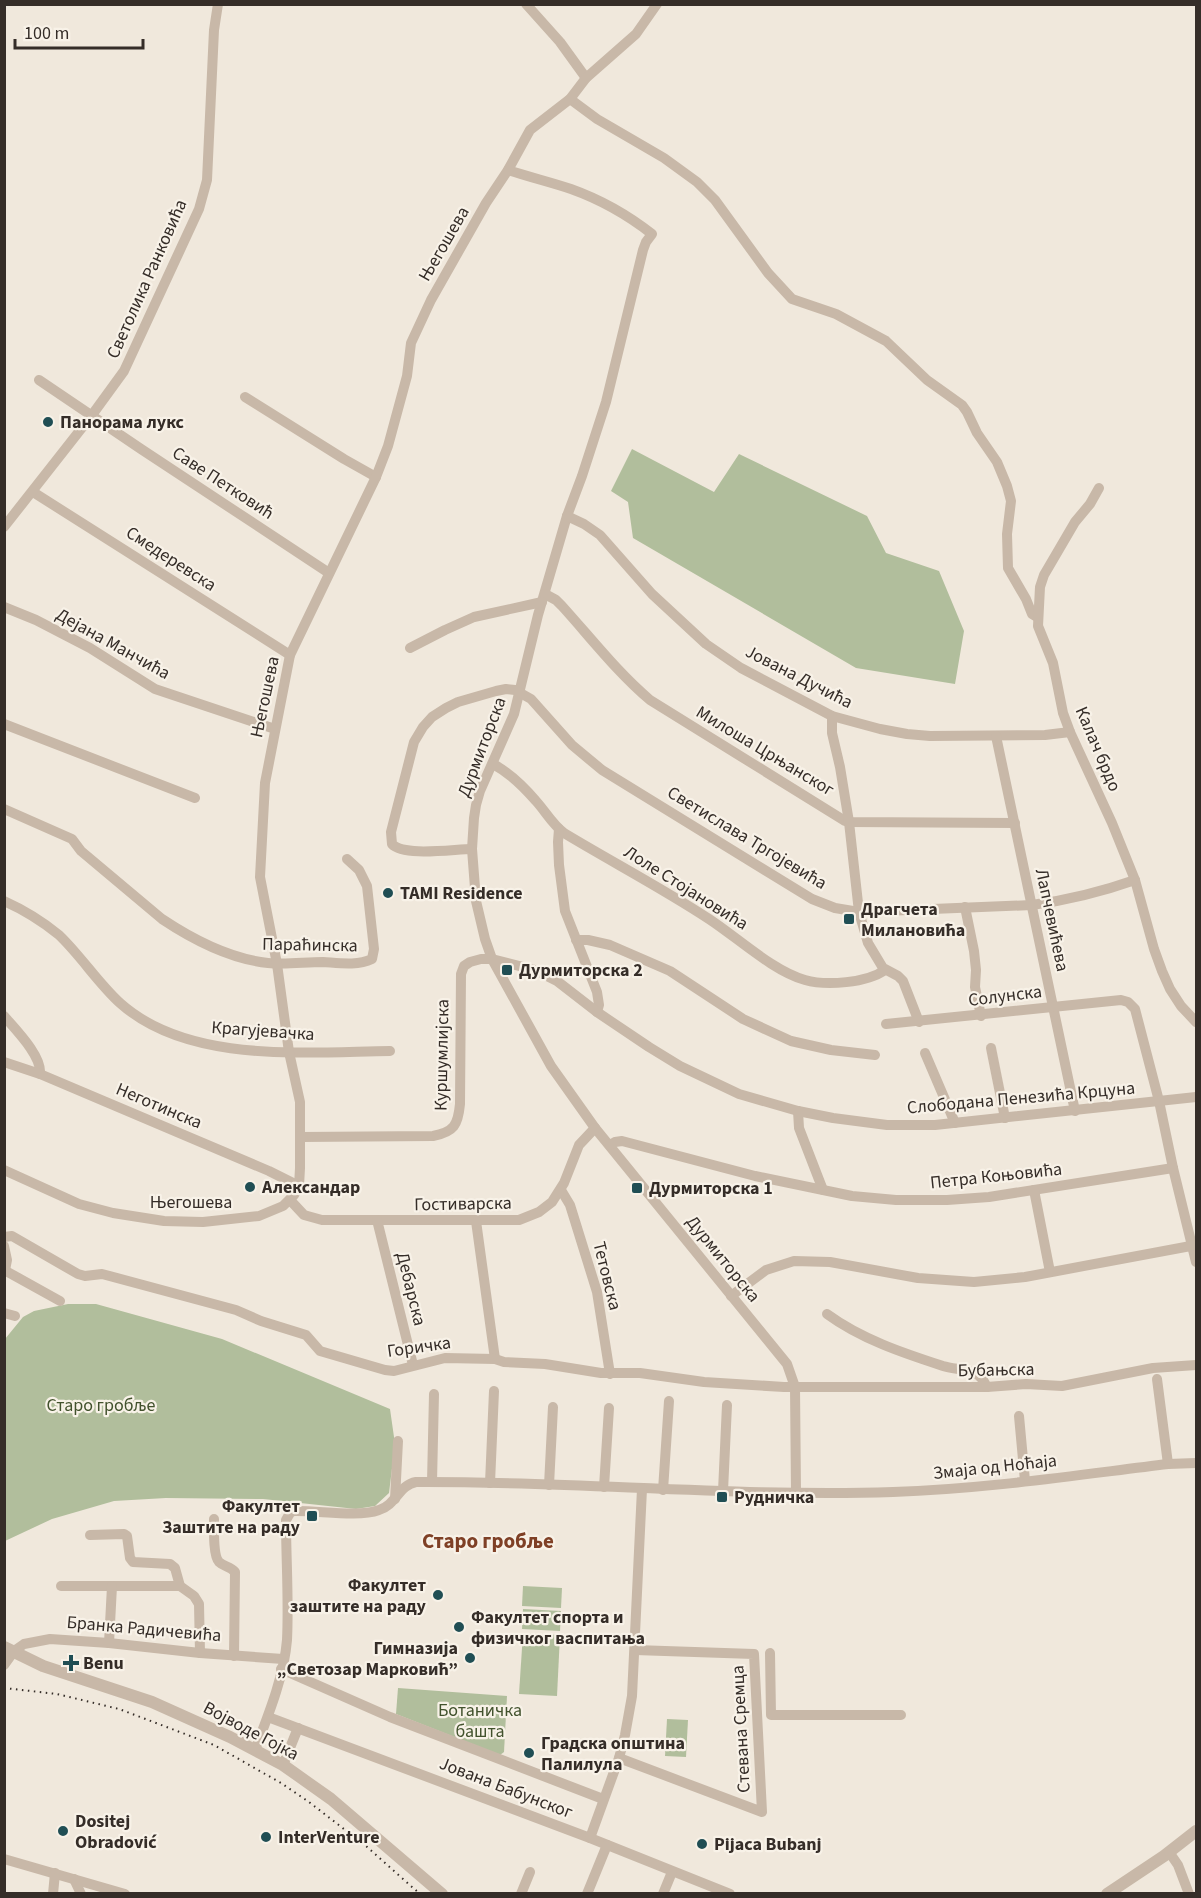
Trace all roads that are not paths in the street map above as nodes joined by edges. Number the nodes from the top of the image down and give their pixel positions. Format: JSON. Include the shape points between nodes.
{"nodes":[{"id":1,"x":218,"y":4,"type":"edge"},
{"id":2,"x":526,"y":4,"type":"edge"},
{"id":3,"x":657,"y":4,"type":"edge"},
{"id":4,"x":586,"y":78,"type":"junction"},
{"id":5,"x":570,"y":99,"type":"junction"},
{"id":6,"x":508,"y":170,"type":"junction"},
{"id":7,"x":39,"y":380,"type":"dead end"},
{"id":8,"x":245,"y":397,"type":"dead end"},
{"id":9,"x":92,"y":415,"type":"junction"},
{"id":10,"x":376,"y":477,"type":"junction"},
{"id":11,"x":1099,"y":488,"type":"dead end"},
{"id":12,"x":33,"y":492,"type":"junction"},
{"id":13,"x":567,"y":516,"type":"junction"},
{"id":14,"x":4,"y":528,"type":"edge"},
{"id":15,"x":329,"y":573,"type":"junction"},
{"id":16,"x":543,"y":598,"type":"junction"},
{"id":17,"x":4,"y":607,"type":"edge"},
{"id":18,"x":1037,"y":617,"type":"junction"},
{"id":19,"x":410,"y":648,"type":"dead end"},
{"id":20,"x":290,"y":655,"type":"junction"},
{"id":21,"x":520,"y":692,"type":"junction"},
{"id":22,"x":832,"y":716,"type":"junction"},
{"id":23,"x":4,"y":724,"type":"edge"},
{"id":24,"x":275,"y":729,"type":"junction"},
{"id":25,"x":1070,"y":732,"type":"junction"},
{"id":26,"x":996,"y":736,"type":"junction"},
{"id":27,"x":493,"y":764,"type":"junction"},
{"id":28,"x":195,"y":798,"type":"dead end"},
{"id":29,"x":4,"y":808,"type":"edge"},
{"id":30,"x":849,"y":822,"type":"junction"},
{"id":31,"x":1015,"y":823,"type":"junction"},
{"id":32,"x":559,"y":829,"type":"junction"},
{"id":33,"x":472,"y":849,"type":"junction"},
{"id":34,"x":347,"y":859,"type":"dead end"},
{"id":35,"x":1135,"y":880,"type":"junction"},
{"id":36,"x":4,"y":901,"type":"edge"},
{"id":37,"x":1032,"y":904,"type":"junction"},
{"id":38,"x":965,"y":907,"type":"junction"},
{"id":39,"x":859,"y":912,"type":"junction"},
{"id":40,"x":576,"y":940,"type":"junction"},
{"id":41,"x":492,"y":959,"type":"junction"},
{"id":42,"x":277,"y":964,"type":"junction"},
{"id":43,"x":885,"y":970,"type":"junction"},
{"id":44,"x":1054,"y":1006,"type":"junction"},
{"id":45,"x":597,"y":1012,"type":"junction"},
{"id":46,"x":4,"y":1016,"type":"edge"},
{"id":47,"x":981,"y":1016,"type":"junction"},
{"id":48,"x":919,"y":1022,"type":"junction"},
{"id":49,"x":1197,"y":1022,"type":"edge"},
{"id":50,"x":886,"y":1024,"type":"dead end"},
{"id":51,"x":992,"y":1048,"type":"dead end"},
{"id":52,"x":288,"y":1052,"type":"junction"},
{"id":53,"x":390,"y":1052,"type":"dead end"},
{"id":54,"x":925,"y":1053,"type":"dead end"},
{"id":55,"x":875,"y":1055,"type":"dead end"},
{"id":56,"x":4,"y":1062,"type":"edge"},
{"id":57,"x":40,"y":1074,"type":"junction"},
{"id":58,"x":1197,"y":1097,"type":"edge"},
{"id":59,"x":1159,"y":1101,"type":"junction"},
{"id":60,"x":798,"y":1111,"type":"junction"},
{"id":61,"x":1075,"y":1111,"type":"junction"},
{"id":62,"x":1005,"y":1118,"type":"junction"},
{"id":63,"x":955,"y":1123,"type":"junction"},
{"id":64,"x":595,"y":1128,"type":"junction"},
{"id":65,"x":301,"y":1137,"type":"junction"},
{"id":66,"x":610,"y":1145,"type":"junction"},
{"id":67,"x":1173,"y":1168,"type":"junction"},
{"id":68,"x":4,"y":1170,"type":"edge"},
{"id":69,"x":299,"y":1186,"type":"junction"},
{"id":70,"x":561,"y":1190,"type":"junction"},
{"id":71,"x":822,"y":1190,"type":"junction"},
{"id":72,"x":1034,"y":1190,"type":"junction"},
{"id":73,"x":291,"y":1200,"type":"junction"},
{"id":74,"x":377,"y":1220,"type":"junction"},
{"id":75,"x":476,"y":1221,"type":"junction"},
{"id":76,"x":4,"y":1237,"type":"edge"},
{"id":77,"x":1194,"y":1245,"type":"edge"},
{"id":78,"x":4,"y":1246,"type":"edge"},
{"id":79,"x":1197,"y":1262,"type":"edge"},
{"id":80,"x":5,"y":1270,"type":"edge"},
{"id":81,"x":1050,"y":1272,"type":"junction"},
{"id":82,"x":731,"y":1296,"type":"junction"},
{"id":83,"x":60,"y":1301,"type":"dead end"},
{"id":84,"x":827,"y":1314,"type":"dead end"},
{"id":85,"x":495,"y":1359,"type":"junction"},
{"id":86,"x":413,"y":1365,"type":"junction"},
{"id":87,"x":1197,"y":1365,"type":"edge"},
{"id":88,"x":609,"y":1374,"type":"junction"},
{"id":89,"x":1157,"y":1379,"type":"dead end"},
{"id":90,"x":795,"y":1387,"type":"junction"},
{"id":91,"x":987,"y":1387,"type":"junction"},
{"id":92,"x":494,"y":1391,"type":"dead end"},
{"id":93,"x":434,"y":1394,"type":"dead end"},
{"id":94,"x":669,"y":1401,"type":"dead end"},
{"id":95,"x":727,"y":1404,"type":"dead end"},
{"id":96,"x":553,"y":1407,"type":"dead end"},
{"id":97,"x":609,"y":1408,"type":"dead end"},
{"id":98,"x":1018,"y":1416,"type":"dead end"},
{"id":99,"x":398,"y":1441,"type":"dead end"},
{"id":100,"x":1197,"y":1463,"type":"edge"},
{"id":101,"x":1168,"y":1464,"type":"junction"},
{"id":102,"x":1025,"y":1481,"type":"junction"},
{"id":103,"x":432,"y":1482,"type":"junction"},
{"id":104,"x":490,"y":1483,"type":"junction"},
{"id":105,"x":549,"y":1485,"type":"junction"},
{"id":106,"x":604,"y":1487,"type":"junction"},
{"id":107,"x":642,"y":1489,"type":"junction"},
{"id":108,"x":663,"y":1490,"type":"junction"},
{"id":109,"x":723,"y":1491,"type":"junction"},
{"id":110,"x":796,"y":1493,"type":"junction"},
{"id":111,"x":395,"y":1499,"type":"junction"},
{"id":112,"x":214,"y":1519,"type":"dead end"},
{"id":113,"x":90,"y":1535,"type":"dead end"},
{"id":114,"x":61,"y":1586,"type":"dead end"},
{"id":115,"x":112,"y":1586,"type":"junction"},
{"id":116,"x":180,"y":1586,"type":"junction"},
{"id":117,"x":110,"y":1643,"type":"junction"},
{"id":118,"x":9,"y":1649,"type":"edge"},
{"id":119,"x":635,"y":1650,"type":"junction"},
{"id":120,"x":200,"y":1653,"type":"junction"},
{"id":121,"x":770,"y":1653,"type":"dead end"},
{"id":122,"x":234,"y":1656,"type":"junction"},
{"id":123,"x":282,"y":1664,"type":"junction"},
{"id":124,"x":4,"y":1665,"type":"edge"},
{"id":125,"x":901,"y":1715,"type":"dead end"},
{"id":126,"x":268,"y":1717,"type":"junction"},
{"id":127,"x":298,"y":1728,"type":"junction"},
{"id":128,"x":255,"y":1750,"type":"junction"},
{"id":129,"x":618,"y":1758,"type":"junction"},
{"id":130,"x":283,"y":1765,"type":"junction"},
{"id":131,"x":603,"y":1799,"type":"junction"},
{"id":132,"x":1197,"y":1831,"type":"edge"},
{"id":133,"x":590,"y":1838,"type":"junction"},
{"id":134,"x":607,"y":1845,"type":"junction"},
{"id":135,"x":1168,"y":1852,"type":"junction"},
{"id":136,"x":4,"y":1859,"type":"edge"},
{"id":137,"x":530,"y":1872,"type":"dead end"},
{"id":138,"x":672,"y":1872,"type":"junction"},
{"id":139,"x":55,"y":1873,"type":"junction"},
{"id":140,"x":74,"y":1879,"type":"junction"},
{"id":141,"x":53,"y":1893,"type":"edge"},
{"id":142,"x":81,"y":1893,"type":"edge"},
{"id":143,"x":125,"y":1893,"type":"edge"},
{"id":144,"x":442,"y":1893,"type":"edge"},
{"id":145,"x":521,"y":1893,"type":"edge"},
{"id":146,"x":587,"y":1893,"type":"edge"},
{"id":147,"x":663,"y":1893,"type":"edge"},
{"id":148,"x":730,"y":1893,"type":"edge"},
{"id":149,"x":1107,"y":1893,"type":"edge"},
{"id":150,"x":1189,"y":1893,"type":"edge"}],
"edges":[{"from":1,"to":9,"type":"street","name":"Светолика Ранковића","via":[[207,180],[199,209],[124,371]]},
{"from":2,"to":4,"type":"street"},
{"from":3,"to":4,"type":"street","name":"Његошева","via":[[636,34]]},
{"from":4,"to":5,"type":"street","name":"Његошева"},
{"from":5,"to":6,"type":"street","name":"Његошева","via":[[530,130]]},
{"from":5,"to":18,"type":"street","via":[[664,158],[706,190],[792,298],[836,314],[886,341],[927,380],[962,405],[1007,486],[1011,501],[1008,568]]},
{"from":6,"to":10,"type":"street","name":"Његошева","via":[[431,300],[411,343],[407,376]]},
{"from":6,"to":13,"type":"street","name":"Дурмиторска","via":[[572,189],[652,234],[642,256],[606,402]]},
{"from":7,"to":9,"type":"street","name":"Саве Петковић"},
{"from":8,"to":10,"type":"street"},
{"from":9,"to":12,"type":"street","name":"Светолика Ранковића"},
{"from":9,"to":15,"type":"street","name":"Саве Петковић"},
{"from":10,"to":15,"type":"street","name":"Његошева"},
{"from":11,"to":18,"type":"street","name":"Калач брдо","via":[[1047,569],[1040,586]]},
{"from":12,"to":14,"type":"street","name":"Светолика Ранковића"},
{"from":12,"to":20,"type":"street","name":"Смедеревска"},
{"from":13,"to":16,"type":"street","name":"Дурмиторска"},
{"from":13,"to":22,"type":"street","name":"Јована Дучића","via":[[600,535],[652,594],[706,644],[741,668]]},
{"from":15,"to":20,"type":"street","name":"Његошева"},
{"from":16,"to":19,"type":"street","via":[[474,617]]},
{"from":16,"to":21,"type":"street","name":"Дурмиторска"},
{"from":16,"to":30,"type":"street","name":"Милоша Црњанског","via":[[556,600],[650,700]]},
{"from":17,"to":24,"type":"street","name":"Дејана Манчића","via":[[90,648],[154,689]]},
{"from":18,"to":25,"type":"street","name":"Калач брдо"},
{"from":20,"to":24,"type":"street","name":"Његошева"},
{"from":21,"to":27,"type":"street","name":"Дурмиторска"},
{"from":21,"to":33,"type":"street","via":[[496,691],[446,708],[427,723],[414,742],[391,832],[392,844],[416,851]]},
{"from":21,"to":39,"type":"street","name":"Светислава Тргојевића","via":[[602,770],[812,899]]},
{"from":22,"to":26,"type":"street","name":"Јована Дучића","via":[[907,734]]},
{"from":22,"to":30,"type":"street"},
{"from":23,"to":28,"type":"street"},
{"from":24,"to":42,"type":"street","name":"Његошева","via":[[265,783],[260,877]]},
{"from":25,"to":26,"type":"street","name":"Јована Дучића"},
{"from":25,"to":35,"type":"street","name":"Калач брдо"},
{"from":26,"to":31,"type":"street","name":"Лапчевићева"},
{"from":27,"to":32,"type":"street","name":"Лоле Стојановића","via":[[520,784]]},
{"from":27,"to":33,"type":"street","name":"Дурмиторска","via":[[476,805]]},
{"from":29,"to":42,"type":"street","name":"Параћинска","via":[[72,840],[176,928],[252,961]]},
{"from":30,"to":31,"type":"street"},
{"from":30,"to":39,"type":"street"},
{"from":31,"to":37,"type":"street","name":"Лапчевићева"},
{"from":32,"to":40,"type":"street","via":[[563,899]]},
{"from":32,"to":43,"type":"street","name":"Лоле Стојановића","via":[[799,978],[842,982],[869,978]]},
{"from":33,"to":41,"type":"street","name":"Дурмиторска","via":[[479,917]]},
{"from":34,"to":42,"type":"street","name":"Параћинска","via":[[359,870],[367,886],[372,959],[363,963]]},
{"from":35,"to":37,"type":"street","name":"Светислава Тргојевића","via":[[1092,895]]},
{"from":35,"to":49,"type":"street","name":"Калач брдо","via":[[1161,971],[1181,1006]]},
{"from":36,"to":52,"type":"street","name":"Крагујевачка","via":[[31,914],[59,936],[113,997],[148,1022],[195,1042],[218,1047]]},
{"from":37,"to":38,"type":"street","name":"Светислава Тргојевића"},
{"from":37,"to":44,"type":"street","name":"Лапчевићева"},
{"from":38,"to":39,"type":"street","name":"Светислава Тргојевића"},
{"from":38,"to":47,"type":"street"},
{"from":39,"to":43,"type":"street","via":[[868,943]]},
{"from":40,"to":45,"type":"street","via":[[597,992]]},
{"from":40,"to":55,"type":"street","via":[[610,945],[670,971],[743,1019],[791,1041]]},
{"from":41,"to":45,"type":"street","name":"Слободана Пенезића Крцуна","via":[[548,976]]},
{"from":41,"to":64,"type":"street","name":"Дурмиторска","via":[[551,1066]]},
{"from":41,"to":65,"type":"street","name":"Куршумлијска","via":[[470,962],[461,972],[460,1104],[453,1128],[433,1136]]},
{"from":42,"to":52,"type":"street","name":"Његошева"},
{"from":43,"to":48,"type":"street","via":[[903,981]]},
{"from":44,"to":47,"type":"street","name":"Солунска"},
{"from":44,"to":59,"type":"street","name":"Солунска","via":[[1121,1000],[1132,1005]]},
{"from":44,"to":61,"type":"street","name":"Лапчевићева"},
{"from":45,"to":60,"type":"street","name":"Слободана Пенезића Крцуна","via":[[688,1070],[739,1094]]},
{"from":46,"to":57,"type":"street","via":[[34,1053]]},
{"from":47,"to":48,"type":"street","name":"Солунска"},
{"from":48,"to":50,"type":"street","name":"Солунска"},
{"from":51,"to":62,"type":"street"},
{"from":52,"to":53,"type":"street","name":"Крагујевачка"},
{"from":52,"to":65,"type":"street","name":"Његошева","via":[[300,1102]]},
{"from":54,"to":63,"type":"street"},
{"from":56,"to":57,"type":"street","name":"Неготинска"},
{"from":57,"to":69,"type":"street","name":"Неготинска"},
{"from":58,"to":59,"type":"street","name":"Слободана Пенезића Крцуна"},
{"from":59,"to":61,"type":"street","name":"Слободана Пенезића Крцуна"},
{"from":59,"to":67,"type":"street"},
{"from":60,"to":63,"type":"street","name":"Слободана Пенезића Крцуна","via":[[871,1124]]},
{"from":60,"to":71,"type":"street","via":[[799,1128]]},
{"from":61,"to":62,"type":"street","name":"Слободана Пенезића Крцуна"},
{"from":62,"to":63,"type":"street","name":"Слободана Пенезића Крцуна"},
{"from":64,"to":66,"type":"street","name":"Дурмиторска"},
{"from":64,"to":70,"type":"street","name":"Гостиварска","via":[[579,1145]]},
{"from":65,"to":69,"type":"street","name":"Његошева"},
{"from":66,"to":71,"type":"street","name":"Петра Коњовића","via":[[622,1140]]},
{"from":66,"to":82,"type":"street","name":"Дурмиторска"},
{"from":67,"to":72,"type":"street","name":"Петра Коњовића"},
{"from":67,"to":77,"type":"street"},
{"from":68,"to":73,"type":"street","name":"Његошева","via":[[80,1204],[145,1220],[244,1219],[275,1211]]},
{"from":69,"to":73,"type":"street","name":"Његошева"},
{"from":70,"to":75,"type":"street","name":"Гостиварска","via":[[547,1206],[525,1219]]},
{"from":70,"to":88,"type":"street","name":"Тетовска","via":[[570,1205],[597,1292]]},
{"from":71,"to":72,"type":"street","name":"Петра Коњовића","via":[[913,1201]]},
{"from":72,"to":81,"type":"street"},
{"from":73,"to":74,"type":"street","name":"Гостиварска","via":[[304,1215],[317,1220]]},
{"from":74,"to":75,"type":"street","name":"Гостиварска"},
{"from":74,"to":86,"type":"street","name":"Дебарска"},
{"from":75,"to":85,"type":"street"},
{"from":76,"to":86,"type":"street","name":"Горичка","via":[[12,1236],[78,1274],[102,1274],[166,1290],[296,1331],[306,1335],[320,1351],[385,1371]]},
{"from":77,"to":79,"type":"street"},
{"from":77,"to":81,"type":"street"},
{"from":78,"to":80,"type":"street"},
{"from":80,"to":83,"type":"street"},
{"from":81,"to":82,"type":"street","via":[[959,1282],[803,1260],[766,1270]]},
{"from":82,"to":90,"type":"street","name":"Дурмиторска","via":[[782,1356]]},
{"from":84,"to":91,"type":"street","via":[[870,1339],[945,1367],[976,1374]]},
{"from":85,"to":86,"type":"street","name":"Горичка","via":[[445,1358]]},
{"from":85,"to":88,"type":"street","name":"Горичка"},
{"from":87,"to":91,"type":"street","name":"Бубањска","via":[[1153,1368],[1075,1384]]},
{"from":88,"to":90,"type":"street","name":"Горичка","via":[[640,1373],[704,1382]]},
{"from":89,"to":101,"type":"street"},
{"from":90,"to":91,"type":"street","name":"Бубањска"},
{"from":90,"to":110,"type":"street","name":"Дурмиторска"},
{"from":92,"to":104,"type":"street"},
{"from":93,"to":103,"type":"street"},
{"from":94,"to":108,"type":"street"},
{"from":95,"to":109,"type":"street"},
{"from":96,"to":105,"type":"street"},
{"from":97,"to":106,"type":"street"},
{"from":98,"to":102,"type":"street"},
{"from":99,"to":111,"type":"street"},
{"from":100,"to":101,"type":"street","name":"Змаја од Ноћаја"},
{"from":101,"to":102,"type":"street","name":"Змаја од Ноћаја"},
{"from":102,"to":110,"type":"street","name":"Змаја од Ноћаја","via":[[893,1492]]},
{"from":103,"to":104,"type":"street"},
{"from":103,"to":111,"type":"street","via":[[409,1484]]},
{"from":104,"to":105,"type":"street"},
{"from":105,"to":106,"type":"street"},
{"from":106,"to":107,"type":"street"},
{"from":107,"to":108,"type":"street"},
{"from":107,"to":119,"type":"street"},
{"from":108,"to":109,"type":"street"},
{"from":109,"to":110,"type":"street"},
{"from":111,"to":123,"type":"street","via":[[372,1512],[293,1511],[287,1516],[287,1641]]},
{"from":112,"to":122,"type":"street","via":[[216,1557],[235,1572]]},
{"from":113,"to":116,"type":"street","via":[[126,1535],[132,1561],[170,1564]]},
{"from":114,"to":115,"type":"street"},
{"from":115,"to":116,"type":"street"},
{"from":115,"to":117,"type":"street"},
{"from":116,"to":120,"type":"street","via":[[199,1604]]},
{"from":117,"to":118,"type":"street","name":"Бранка Радичевића","via":[[50,1639]]},
{"from":117,"to":120,"type":"street","name":"Бранка Радичевића"},
{"from":118,"to":124,"type":"street"},
{"from":118,"to":128,"type":"street","name":"Војводе Гојка","via":[[43,1666],[152,1702]]},
{"from":119,"to":129,"type":"street","via":[[633,1696]]},
{"from":119,"to":129,"type":"street","name":"Стевана Сремца","via":[[754,1654],[762,1812]]},
{"from":120,"to":122,"type":"street","name":"Бранка Радичевића"},
{"from":121,"to":125,"type":"street","via":[[771,1715]]},
{"from":122,"to":123,"type":"street","name":"Бранка Радичевића"},
{"from":123,"to":126,"type":"street"},
{"from":123,"to":131,"type":"street","name":"Бранка Радичевића","via":[[390,1717]]},
{"from":126,"to":127,"type":"street","name":"Јована Бабунског"},
{"from":126,"to":128,"type":"street"},
{"from":127,"to":130,"type":"street"},
{"from":127,"to":133,"type":"street","name":"Јована Бабунског"},
{"from":128,"to":130,"type":"street","name":"Војводе Гојка"},
{"from":129,"to":131,"type":"street"},
{"from":130,"to":144,"type":"street","name":"Војводе Гојка","via":[[331,1799]]},
{"from":131,"to":133,"type":"street"},
{"from":132,"to":135,"type":"street"},
{"from":133,"to":134,"type":"street","name":"Јована Бабунског"},
{"from":134,"to":138,"type":"street","name":"Јована Бабунског"},
{"from":134,"to":146,"type":"street"},
{"from":135,"to":149,"type":"street"},
{"from":135,"to":150,"type":"street"},
{"from":136,"to":139,"type":"street"},
{"from":137,"to":145,"type":"street"},
{"from":138,"to":147,"type":"street"},
{"from":138,"to":148,"type":"street","name":"Јована Бабунског"},
{"from":139,"to":140,"type":"street"},
{"from":139,"to":141,"type":"street"},
{"from":140,"to":142,"type":"street"},
{"from":140,"to":143,"type":"street"}]}
